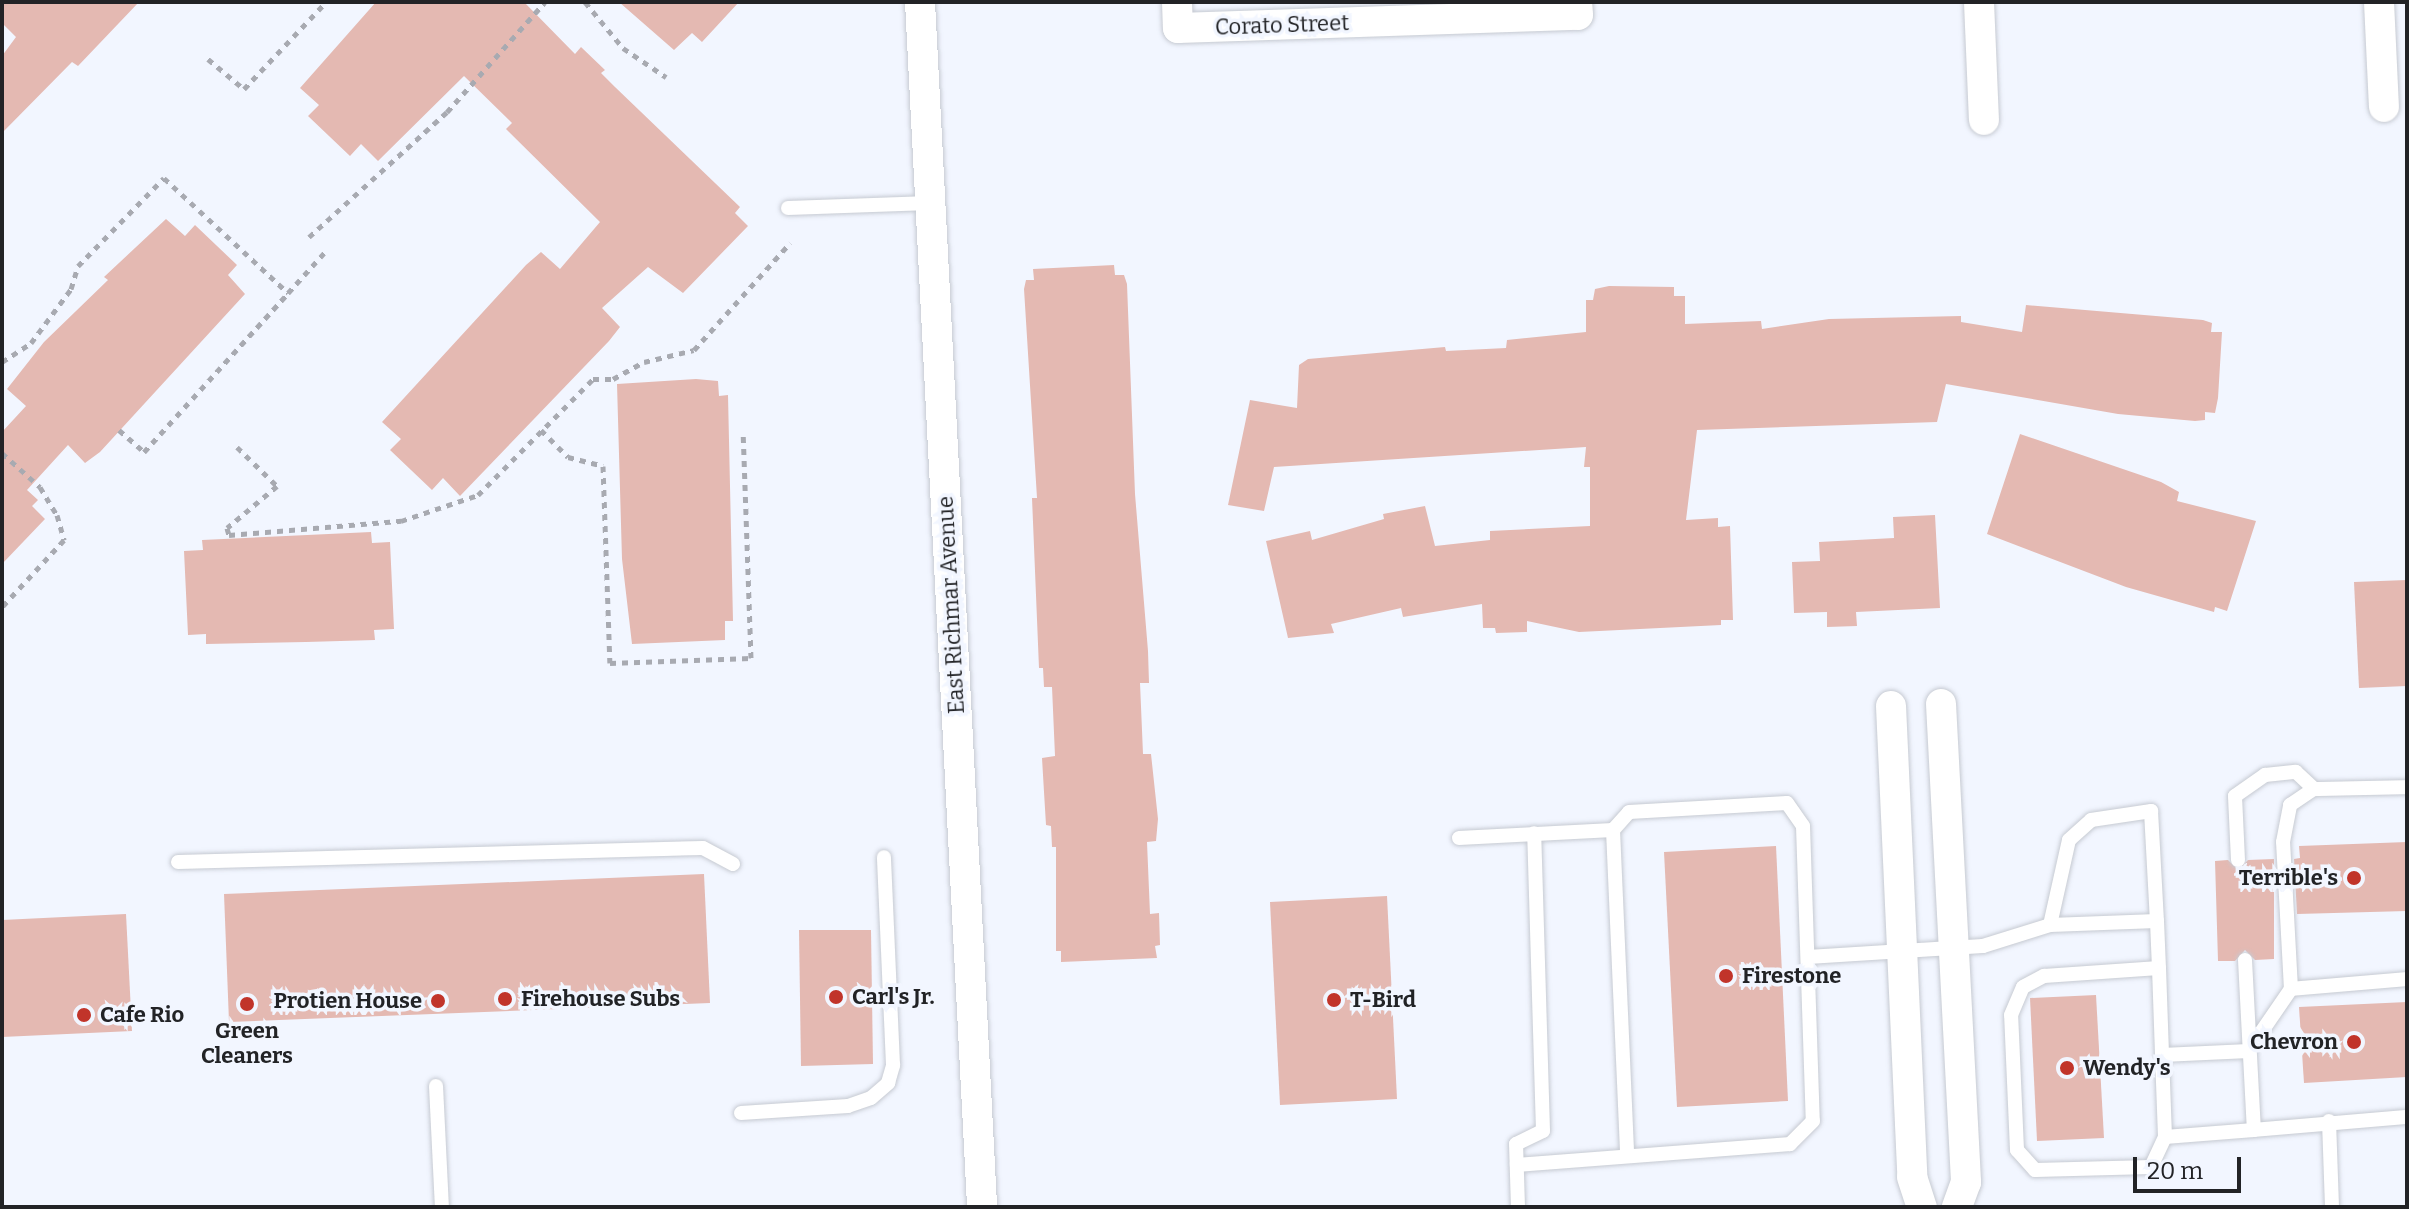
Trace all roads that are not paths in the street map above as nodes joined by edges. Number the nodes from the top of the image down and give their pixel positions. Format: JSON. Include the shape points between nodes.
{"nodes":[{"id":1,"x":920,"y":2,"type":"edge"},
{"id":2,"x":1979,"y":2,"type":"edge"},
{"id":3,"x":2379,"y":2,"type":"edge"},
{"id":4,"x":1578,"y":8,"type":"edge"},
{"id":5,"x":1178,"y":15,"type":"edge"},
{"id":6,"x":2384,"y":107,"type":"dead end"},
{"id":7,"x":1984,"y":120,"type":"dead end"},
{"id":8,"x":930,"y":203,"type":"junction"},
{"id":9,"x":788,"y":208,"type":"dead end"},
{"id":10,"x":1941,"y":704,"type":"dead end"},
{"id":11,"x":1891,"y":706,"type":"dead end"},
{"id":12,"x":2407,"y":787,"type":"edge"},
{"id":13,"x":2314,"y":789,"type":"junction"},
{"id":14,"x":1613,"y":830,"type":"junction"},
{"id":15,"x":1534,"y":833,"type":"junction"},
{"id":16,"x":1459,"y":838,"type":"dead end"},
{"id":17,"x":884,"y":857,"type":"dead end"},
{"id":18,"x":2238,"y":860,"type":"dead end"},
{"id":19,"x":178,"y":862,"type":"dead end"},
{"id":20,"x":733,"y":864,"type":"dead end"},
{"id":21,"x":2157,"y":921,"type":"junction"},
{"id":22,"x":2050,"y":925,"type":"junction"},
{"id":23,"x":1954,"y":948,"type":"junction"},
{"id":24,"x":1899,"y":951,"type":"junction"},
{"id":25,"x":1808,"y":957,"type":"junction"},
{"id":26,"x":2245,"y":960,"type":"dead end"},
{"id":27,"x":2159,"y":968,"type":"junction"},
{"id":28,"x":2407,"y":979,"type":"edge"},
{"id":29,"x":2291,"y":989,"type":"junction"},
{"id":30,"x":2249,"y":1051,"type":"junction"},
{"id":31,"x":2162,"y":1055,"type":"junction"},
{"id":32,"x":436,"y":1086,"type":"dead end"},
{"id":33,"x":741,"y":1113,"type":"dead end"},
{"id":34,"x":2407,"y":1117,"type":"edge"},
{"id":35,"x":2329,"y":1121,"type":"junction"},
{"id":36,"x":2254,"y":1130,"type":"junction"},
{"id":37,"x":2165,"y":1137,"type":"junction"},
{"id":38,"x":1627,"y":1153,"type":"junction"},
{"id":39,"x":1517,"y":1165,"type":"junction"},
{"id":40,"x":442,"y":1207,"type":"edge"},
{"id":41,"x":982,"y":1207,"type":"edge"},
{"id":42,"x":1518,"y":1207,"type":"edge"},
{"id":43,"x":1922,"y":1207,"type":"edge"},
{"id":44,"x":1957,"y":1207,"type":"edge"},
{"id":45,"x":2332,"y":1207,"type":"edge"}],
"edges":[{"from":1,"to":8,"type":"street","name":"East Richmar Avenue"},
{"from":2,"to":7,"type":"street"},
{"from":3,"to":6,"type":"street"},
{"from":4,"to":5,"type":"street","name":"Corato Street"},
{"from":8,"to":9,"type":"lane"},
{"from":8,"to":41,"type":"street","name":"East Richmar Avenue"},
{"from":10,"to":23,"type":"street"},
{"from":11,"to":24,"type":"street"},
{"from":12,"to":13,"type":"lane"},
{"from":13,"to":18,"type":"lane","via":[[2296,772],[2265,775],[2235,796]]},
{"from":13,"to":29,"type":"lane","via":[[2290,805],[2283,842]]},
{"from":14,"to":15,"type":"lane"},
{"from":14,"to":25,"type":"lane","via":[[1629,812],[1787,803],[1803,826]]},
{"from":14,"to":38,"type":"lane"},
{"from":15,"to":16,"type":"lane"},
{"from":15,"to":39,"type":"lane","via":[[1543,1131],[1516,1144]]},
{"from":17,"to":33,"type":"lane","via":[[893,1065],[888,1083],[871,1098],[848,1106]]},
{"from":19,"to":20,"type":"lane","via":[[703,848]]},
{"from":21,"to":22,"type":"lane"},
{"from":21,"to":22,"type":"lane","via":[[2151,811],[2091,820],[2069,840]]},
{"from":21,"to":27,"type":"lane"},
{"from":22,"to":23,"type":"lane","via":[[1983,946]]},
{"from":23,"to":24,"type":"lane"},
{"from":23,"to":44,"type":"street","via":[[1966,1182]]},
{"from":24,"to":25,"type":"lane"},
{"from":24,"to":43,"type":"street","via":[[1912,1177]]},
{"from":25,"to":38,"type":"lane","via":[[1813,1121],[1790,1144]]},
{"from":26,"to":30,"type":"lane"},
{"from":27,"to":31,"type":"lane"},
{"from":27,"to":37,"type":"lane","via":[[2044,976],[2023,987],[2011,1015],[2017,1150],[2035,1170],[2151,1167]]},
{"from":28,"to":29,"type":"lane"},
{"from":29,"to":30,"type":"lane"},
{"from":30,"to":31,"type":"lane"},
{"from":30,"to":36,"type":"lane"},
{"from":31,"to":37,"type":"lane"},
{"from":32,"to":40,"type":"lane"},
{"from":34,"to":35,"type":"lane"},
{"from":35,"to":36,"type":"lane"},
{"from":35,"to":45,"type":"lane"},
{"from":36,"to":37,"type":"lane"},
{"from":38,"to":39,"type":"lane"},
{"from":39,"to":42,"type":"lane"}]}
